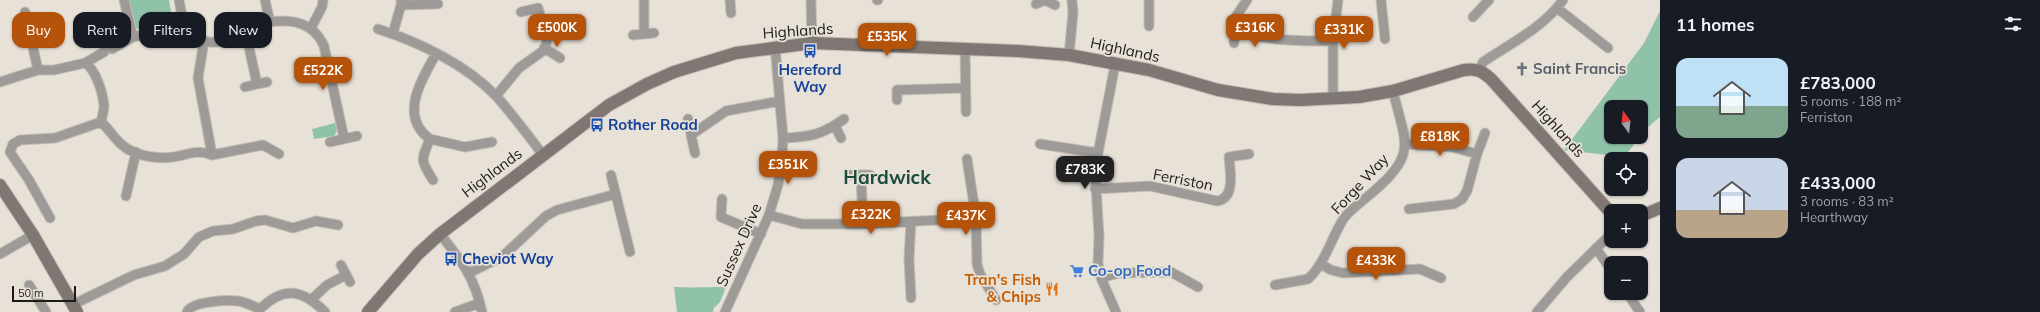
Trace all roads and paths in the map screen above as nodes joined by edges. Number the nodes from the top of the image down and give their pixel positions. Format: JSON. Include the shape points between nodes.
{"nodes":[{"id":1,"x":124,"y":0,"type":"edge"},
{"id":2,"x":179,"y":0,"type":"edge"},
{"id":3,"x":265,"y":0,"type":"edge"},
{"id":4,"x":323,"y":0,"type":"edge"},
{"id":5,"x":644,"y":0,"type":"edge"},
{"id":6,"x":730,"y":0,"type":"edge"},
{"id":7,"x":811,"y":0,"type":"edge"},
{"id":8,"x":1072,"y":0,"type":"edge"},
{"id":9,"x":1149,"y":0,"type":"edge"},
{"id":10,"x":1247,"y":0,"type":"edge"},
{"id":11,"x":1338,"y":0,"type":"edge"},
{"id":12,"x":1382,"y":0,"type":"edge"},
{"id":13,"x":1489,"y":0,"type":"edge"},
{"id":14,"x":1563,"y":0,"type":"edge"},
{"id":15,"x":1042,"y":2,"type":"edge"},
{"id":16,"x":401,"y":3,"type":"edge"},
{"id":17,"x":438,"y":4,"type":"dead end"},
{"id":18,"x":540,"y":4,"type":"edge"},
{"id":19,"x":1055,"y":5,"type":"dead end"},
{"id":20,"x":1558,"y":8,"type":"junction"},
{"id":21,"x":182,"y":12,"type":"edge"},
{"id":22,"x":268,"y":12,"type":"edge"},
{"id":23,"x":521,"y":12,"type":"dead end"},
{"id":24,"x":731,"y":13,"type":"dead end"},
{"id":25,"x":1472,"y":17,"type":"dead end"},
{"id":26,"x":272,"y":22,"type":"edge"},
{"id":27,"x":1149,"y":26,"type":"dead end"},
{"id":28,"x":311,"y":28,"type":"junction"},
{"id":29,"x":378,"y":29,"type":"dead end"},
{"id":30,"x":1235,"y":31,"type":"junction"},
{"id":31,"x":393,"y":33,"type":"junction"},
{"id":32,"x":654,"y":33,"type":"dead end"},
{"id":33,"x":644,"y":34,"type":"junction"},
{"id":34,"x":633,"y":35,"type":"dead end"},
{"id":35,"x":139,"y":36,"type":"edge"},
{"id":36,"x":133,"y":37,"type":"junction"},
{"id":37,"x":1385,"y":39,"type":"dead end"},
{"id":38,"x":1333,"y":41,"type":"junction"},
{"id":39,"x":812,"y":43,"type":"junction"},
{"id":40,"x":1234,"y":43,"type":"dead end"},
{"id":41,"x":775,"y":46,"type":"junction"},
{"id":42,"x":33,"y":48,"type":"edge"},
{"id":43,"x":203,"y":48,"type":"edge"},
{"id":44,"x":249,"y":48,"type":"edge"},
{"id":45,"x":544,"y":48,"type":"junction"},
{"id":46,"x":965,"y":48,"type":"junction"},
{"id":47,"x":1608,"y":48,"type":"dead end"},
{"id":48,"x":436,"y":54,"type":"junction"},
{"id":49,"x":1069,"y":55,"type":"junction"},
{"id":50,"x":560,"y":58,"type":"dead end"},
{"id":51,"x":86,"y":63,"type":"junction"},
{"id":52,"x":1115,"y":64,"type":"junction"},
{"id":53,"x":38,"y":70,"type":"junction"},
{"id":54,"x":1479,"y":70,"type":"junction"},
{"id":55,"x":0,"y":82,"type":"edge"},
{"id":56,"x":267,"y":82,"type":"dead end"},
{"id":57,"x":257,"y":84,"type":"junction"},
{"id":58,"x":245,"y":87,"type":"dead end"},
{"id":59,"x":965,"y":88,"type":"junction"},
{"id":60,"x":1394,"y":91,"type":"junction"},
{"id":61,"x":496,"y":96,"type":"junction"},
{"id":62,"x":1333,"y":98,"type":"junction"},
{"id":63,"x":897,"y":100,"type":"dead end"},
{"id":64,"x":780,"y":101,"type":"junction"},
{"id":65,"x":966,"y":112,"type":"dead end"},
{"id":66,"x":844,"y":119,"type":"dead end"},
{"id":67,"x":688,"y":120,"type":"dead end"},
{"id":68,"x":101,"y":122,"type":"junction"},
{"id":69,"x":835,"y":126,"type":"junction"},
{"id":70,"x":1485,"y":133,"type":"dead end"},
{"id":71,"x":691,"y":134,"type":"junction"},
{"id":72,"x":476,"y":135,"type":"dead end"},
{"id":73,"x":357,"y":136,"type":"dead end"},
{"id":74,"x":344,"y":138,"type":"junction"},
{"id":75,"x":783,"y":138,"type":"junction"},
{"id":76,"x":841,"y":138,"type":"dead end"},
{"id":77,"x":430,"y":139,"type":"junction"},
{"id":78,"x":330,"y":142,"type":"dead end"},
{"id":79,"x":492,"y":142,"type":"dead end"},
{"id":80,"x":1040,"y":144,"type":"dead end"},
{"id":81,"x":1406,"y":144,"type":"junction"},
{"id":82,"x":476,"y":145,"type":"junction"},
{"id":83,"x":136,"y":152,"type":"junction"},
{"id":84,"x":695,"y":153,"type":"dead end"},
{"id":85,"x":1098,"y":153,"type":"junction"},
{"id":86,"x":279,"y":154,"type":"dead end"},
{"id":87,"x":1249,"y":154,"type":"dead end"},
{"id":88,"x":1477,"y":154,"type":"junction"},
{"id":89,"x":212,"y":155,"type":"junction"},
{"id":90,"x":543,"y":155,"type":"junction"},
{"id":91,"x":966,"y":159,"type":"dead end"},
{"id":92,"x":611,"y":175,"type":"dead end"},
{"id":93,"x":851,"y":175,"type":"dead end"},
{"id":94,"x":433,"y":180,"type":"dead end"},
{"id":95,"x":0,"y":185,"type":"edge"},
{"id":96,"x":1095,"y":189,"type":"junction"},
{"id":97,"x":616,"y":194,"type":"junction"},
{"id":98,"x":126,"y":196,"type":"dead end"},
{"id":99,"x":722,"y":198,"type":"dead end"},
{"id":100,"x":1604,"y":205,"type":"edge"},
{"id":101,"x":1660,"y":208,"type":"edge"},
{"id":102,"x":1409,"y":209,"type":"dead end"},
{"id":103,"x":1648,"y":213,"type":"edge"},
{"id":104,"x":769,"y":215,"type":"junction"},
{"id":105,"x":50,"y":218,"type":"dead end"},
{"id":106,"x":976,"y":218,"type":"junction"},
{"id":107,"x":911,"y":222,"type":"junction"},
{"id":108,"x":863,"y":224,"type":"junction"},
{"id":109,"x":338,"y":225,"type":"dead end"},
{"id":110,"x":440,"y":234,"type":"junction"},
{"id":111,"x":761,"y":234,"type":"junction"},
{"id":112,"x":33,"y":235,"type":"junction"},
{"id":113,"x":1604,"y":241,"type":"edge"},
{"id":114,"x":1596,"y":248,"type":"junction"},
{"id":115,"x":630,"y":252,"type":"dead end"},
{"id":116,"x":0,"y":254,"type":"edge"},
{"id":117,"x":1604,"y":260,"type":"edge"},
{"id":118,"x":1321,"y":264,"type":"junction"},
{"id":119,"x":341,"y":265,"type":"dead end"},
{"id":120,"x":469,"y":273,"type":"junction"},
{"id":121,"x":1101,"y":278,"type":"junction"},
{"id":122,"x":1441,"y":278,"type":"dead end"},
{"id":123,"x":29,"y":285,"type":"dead end"},
{"id":124,"x":1275,"y":285,"type":"dead end"},
{"id":125,"x":1198,"y":287,"type":"dead end"},
{"id":126,"x":911,"y":298,"type":"dead end"},
{"id":127,"x":312,"y":299,"type":"junction"},
{"id":128,"x":996,"y":300,"type":"dead end"},
{"id":129,"x":1632,"y":300,"type":"edge"},
{"id":130,"x":481,"y":307,"type":"edge"},
{"id":131,"x":75,"y":309,"type":"edge"},
{"id":132,"x":261,"y":310,"type":"edge"},
{"id":133,"x":46,"y":312,"type":"edge"},
{"id":134,"x":187,"y":312,"type":"edge"},
{"id":135,"x":325,"y":312,"type":"edge"},
{"id":136,"x":368,"y":312,"type":"edge"},
{"id":137,"x":455,"y":312,"type":"edge"},
{"id":138,"x":725,"y":312,"type":"edge"},
{"id":139,"x":1116,"y":312,"type":"edge"},
{"id":140,"x":1537,"y":312,"type":"edge"},
{"id":141,"x":1640,"y":312,"type":"edge"}],
"edges":[{"from":1,"to":36,"type":"street"},
{"from":2,"to":21,"type":"street"},
{"from":3,"to":22,"type":"street"},
{"from":4,"to":28,"type":"street"},
{"from":5,"to":33,"type":"street"},
{"from":6,"to":24,"type":"street"},
{"from":7,"to":39,"type":"street"},
{"from":8,"to":49,"type":"street"},
{"from":9,"to":27,"type":"street"},
{"from":10,"to":30,"type":"street","via":[[1237,15]]},
{"from":11,"to":38,"type":"street"},
{"from":12,"to":37,"type":"street"},
{"from":13,"to":25,"type":"street"},
{"from":14,"to":20,"type":"street"},
{"from":15,"to":19,"type":"street"},
{"from":16,"to":17,"type":"street"},
{"from":16,"to":31,"type":"street"},
{"from":18,"to":23,"type":"street"},
{"from":18,"to":45,"type":"street","via":[[547,39]]},
{"from":20,"to":47,"type":"street"},
{"from":20,"to":54,"type":"street","via":[[1540,24],[1483,62]]},
{"from":26,"to":28,"type":"street","via":[[294,21]]},
{"from":28,"to":74,"type":"street","via":[[324,46]]},
{"from":29,"to":31,"type":"street"},
{"from":30,"to":38,"type":"street","via":[[1286,41]]},
{"from":30,"to":40,"type":"street"},
{"from":31,"to":48,"type":"street","via":[[420,43]]},
{"from":32,"to":33,"type":"street"},
{"from":33,"to":34,"type":"street"},
{"from":35,"to":36,"type":"street"},
{"from":36,"to":51,"type":"street"},
{"from":38,"to":62,"type":"street"},
{"from":39,"to":41,"type":"street","name":"Highlands"},
{"from":39,"to":46,"type":"street","name":"Highlands"},
{"from":41,"to":64,"type":"street","name":"Sussex Drive"},
{"from":41,"to":90,"type":"street","name":"Highlands","via":[[702,62],[647,84],[610,105]]},
{"from":42,"to":53,"type":"street"},
{"from":43,"to":89,"type":"street","via":[[198,78]]},
{"from":44,"to":57,"type":"street"},
{"from":45,"to":50,"type":"street"},
{"from":45,"to":61,"type":"street","via":[[519,68]]},
{"from":46,"to":49,"type":"street","name":"Highlands"},
{"from":46,"to":59,"type":"street"},
{"from":48,"to":61,"type":"street","via":[[467,72]]},
{"from":48,"to":77,"type":"street","via":[[423,78],[414,103],[422,133]]},
{"from":49,"to":52,"type":"street","name":"Highlands"},
{"from":51,"to":53,"type":"street","via":[[54,70]]},
{"from":51,"to":68,"type":"street","via":[[94,71],[104,106]]},
{"from":52,"to":62,"type":"street","name":"Highlands","via":[[1149,70],[1218,90],[1273,99]]},
{"from":52,"to":85,"type":"street"},
{"from":53,"to":55,"type":"street"},
{"from":54,"to":60,"type":"street","name":"Highlands","via":[[1464,70]]},
{"from":54,"to":100,"type":"street","name":"Highlands","via":[[1491,79]]},
{"from":56,"to":57,"type":"street"},
{"from":57,"to":58,"type":"street"},
{"from":59,"to":63,"type":"street","via":[[897,90]]},
{"from":59,"to":65,"type":"street"},
{"from":60,"to":62,"type":"street","name":"Highlands"},
{"from":60,"to":81,"type":"street","name":"Forge Way"},
{"from":61,"to":90,"type":"street"},
{"from":64,"to":71,"type":"street","via":[[726,111]]},
{"from":64,"to":75,"type":"street","name":"Sussex Drive"},
{"from":66,"to":69,"type":"street"},
{"from":67,"to":71,"type":"street"},
{"from":68,"to":83,"type":"street","via":[[123,146]]},
{"from":68,"to":105,"type":"street","via":[[60,136],[20,140],[10,149]]},
{"from":69,"to":75,"type":"street","via":[[816,135]]},
{"from":69,"to":76,"type":"street"},
{"from":70,"to":88,"type":"street"},
{"from":71,"to":84,"type":"street"},
{"from":72,"to":82,"type":"street"},
{"from":73,"to":74,"type":"street"},
{"from":74,"to":78,"type":"street"},
{"from":75,"to":104,"type":"street","name":"Sussex Drive","via":[[778,185]]},
{"from":77,"to":82,"type":"street","via":[[465,147]]},
{"from":77,"to":94,"type":"street","via":[[422,157],[425,168]]},
{"from":79,"to":82,"type":"street"},
{"from":80,"to":85,"type":"street"},
{"from":81,"to":88,"type":"street","via":[[1452,147]]},
{"from":81,"to":118,"type":"street","name":"Forge Way","via":[[1405,154],[1396,171],[1348,214]]},
{"from":83,"to":89,"type":"street","via":[[148,157],[161,158],[201,151]]},
{"from":83,"to":98,"type":"street"},
{"from":85,"to":96,"type":"street"},
{"from":86,"to":89,"type":"street","via":[[264,145]]},
{"from":87,"to":96,"type":"street","name":"Ferriston","via":[[1229,157],[1230,188],[1227,196],[1217,202],[1150,186]]},
{"from":88,"to":102,"type":"street","via":[[1467,192],[1462,199],[1454,204]]},
{"from":90,"to":110,"type":"street","name":"Highlands"},
{"from":91,"to":106,"type":"street"},
{"from":92,"to":97,"type":"street"},
{"from":93,"to":108,"type":"street","via":[[866,175]]},
{"from":95,"to":112,"type":"street"},
{"from":96,"to":121,"type":"street"},
{"from":97,"to":115,"type":"street"},
{"from":97,"to":120,"type":"street","via":[[557,210],[546,216],[503,256]]},
{"from":99,"to":111,"type":"street","via":[[721,217]]},
{"from":101,"to":103,"type":"street"},
{"from":104,"to":108,"type":"street","via":[[802,224]]},
{"from":104,"to":111,"type":"street","name":"Sussex Drive"},
{"from":106,"to":107,"type":"street"},
{"from":106,"to":128,"type":"street","via":[[977,264],[980,274]]},
{"from":107,"to":108,"type":"street"},
{"from":107,"to":126,"type":"street"},
{"from":109,"to":131,"type":"street","via":[[316,221],[293,228],[265,220],[233,229],[213,231],[199,237],[184,254],[165,266],[134,275]]},
{"from":110,"to":120,"type":"street"},
{"from":110,"to":136,"type":"street","name":"Highlands","via":[[414,259]]},
{"from":111,"to":138,"type":"street","name":"Sussex Drive"},
{"from":112,"to":116,"type":"street"},
{"from":112,"to":131,"type":"street"},
{"from":113,"to":114,"type":"street"},
{"from":114,"to":117,"type":"street"},
{"from":114,"to":140,"type":"street"},
{"from":118,"to":122,"type":"street","via":[[1343,273],[1420,269]]},
{"from":118,"to":124,"type":"street","name":"Forge Way","via":[[1308,279]]},
{"from":119,"to":127,"type":"street","via":[[348,279],[327,285]]},
{"from":120,"to":130,"type":"street"},
{"from":121,"to":125,"type":"street","via":[[1119,273],[1171,272]]},
{"from":121,"to":139,"type":"street"},
{"from":123,"to":133,"type":"street"},
{"from":127,"to":132,"type":"street","via":[[301,294],[278,295],[267,302]]},
{"from":127,"to":135,"type":"street"},
{"from":129,"to":141,"type":"street"},
{"from":130,"to":137,"type":"street"},
{"from":132,"to":134,"type":"street","via":[[239,301],[201,303],[193,305]]}]}
